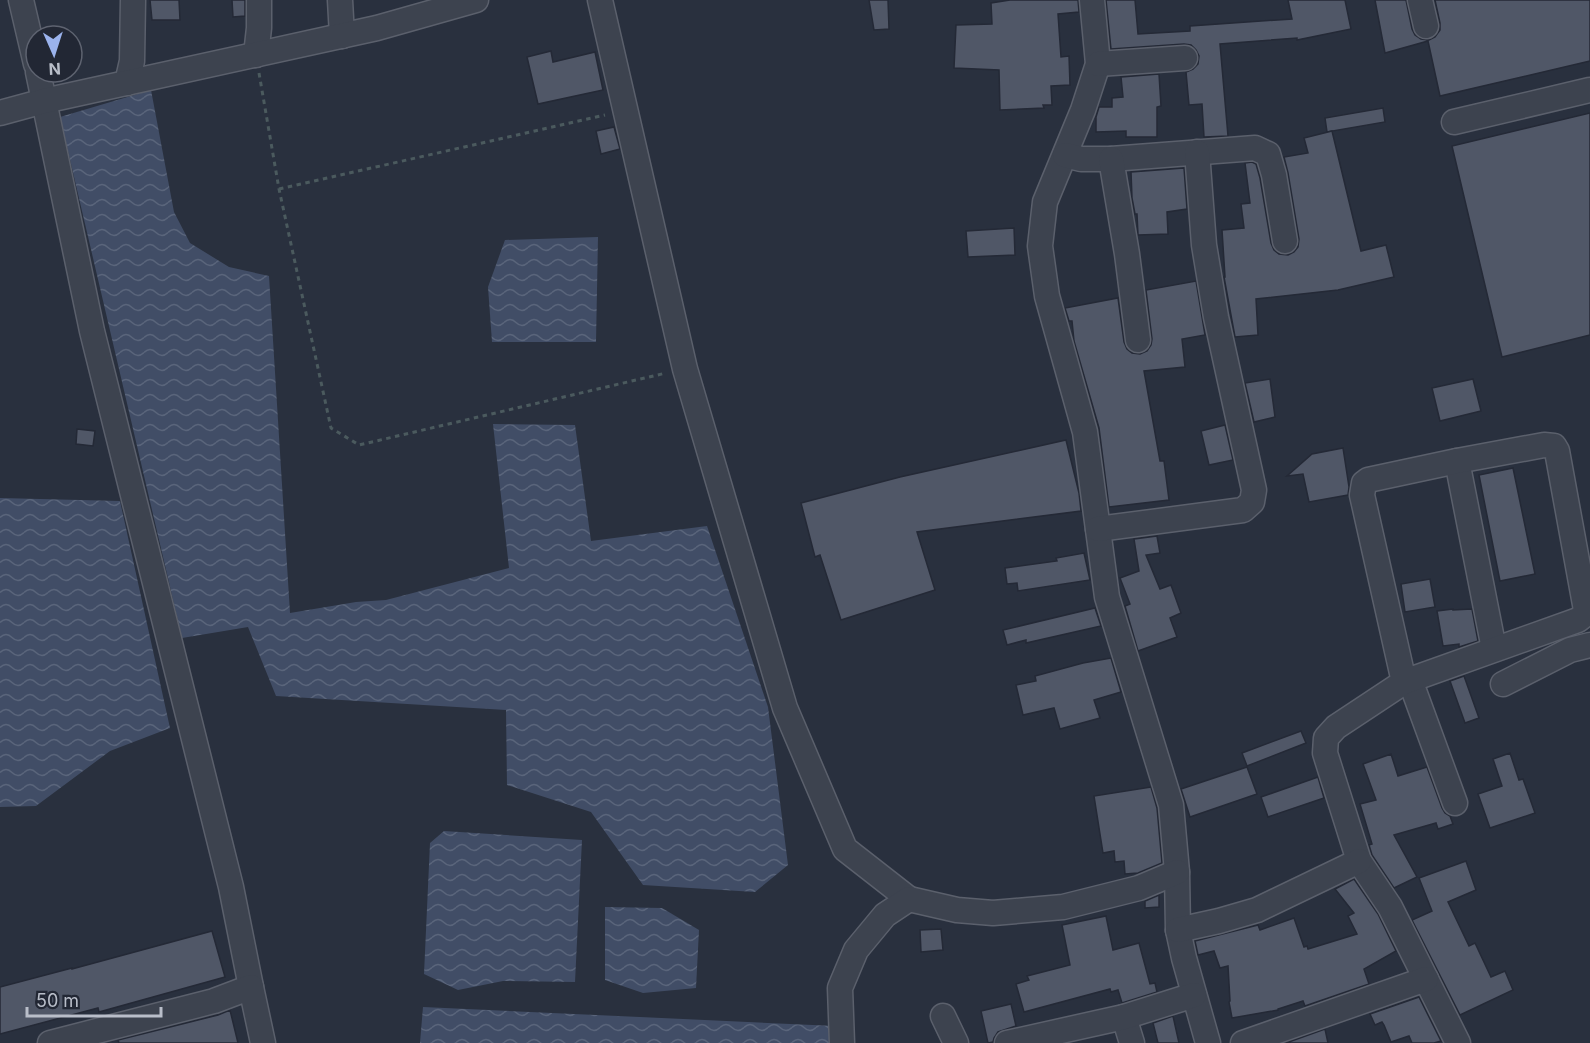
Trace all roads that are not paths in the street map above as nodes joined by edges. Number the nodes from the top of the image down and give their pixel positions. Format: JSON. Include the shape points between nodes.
{"nodes":[{"id":1,"x":21,"y":0,"type":"edge"},
{"id":2,"x":133,"y":0,"type":"edge"},
{"id":3,"x":259,"y":0,"type":"edge"},
{"id":4,"x":340,"y":0,"type":"edge"},
{"id":5,"x":476,"y":0,"type":"edge"},
{"id":6,"x":600,"y":0,"type":"edge"},
{"id":7,"x":1092,"y":0,"type":"edge"},
{"id":8,"x":1420,"y":0,"type":"edge"},
{"id":9,"x":424,"y":7,"type":"edge"},
{"id":10,"x":27,"y":24,"type":"edge"},
{"id":11,"x":1426,"y":26,"type":"dead end"},
{"id":12,"x":342,"y":36,"type":"junction"},
{"id":13,"x":256,"y":55,"type":"junction"},
{"id":14,"x":1185,"y":58,"type":"dead end"},
{"id":15,"x":1098,"y":64,"type":"junction"},
{"id":16,"x":127,"y":83,"type":"junction"},
{"id":17,"x":40,"y":84,"type":"edge"},
{"id":18,"x":1590,"y":90,"type":"edge"},
{"id":19,"x":44,"y":101,"type":"junction"},
{"id":20,"x":0,"y":113,"type":"edge"},
{"id":21,"x":1455,"y":122,"type":"dead end"},
{"id":22,"x":1197,"y":152,"type":"junction"},
{"id":23,"x":1065,"y":155,"type":"junction"},
{"id":24,"x":1111,"y":159,"type":"junction"},
{"id":25,"x":1285,"y":241,"type":"dead end"},
{"id":26,"x":1138,"y":340,"type":"dead end"},
{"id":27,"x":1457,"y":461,"type":"junction"},
{"id":28,"x":1098,"y":529,"type":"junction"},
{"id":29,"x":1590,"y":645,"type":"edge"},
{"id":30,"x":1494,"y":649,"type":"junction"},
{"id":31,"x":1407,"y":681,"type":"junction"},
{"id":32,"x":1503,"y":684,"type":"dead end"},
{"id":33,"x":1455,"y":803,"type":"dead end"},
{"id":34,"x":1359,"y":861,"type":"junction"},
{"id":35,"x":1177,"y":872,"type":"junction"},
{"id":36,"x":909,"y":899,"type":"junction"},
{"id":37,"x":1178,"y":930,"type":"junction"},
{"id":38,"x":1426,"y":979,"type":"junction"},
{"id":39,"x":251,"y":987,"type":"junction"},
{"id":40,"x":1194,"y":995,"type":"junction"},
{"id":41,"x":943,"y":1016,"type":"dead end"},
{"id":42,"x":1124,"y":1017,"type":"junction"},
{"id":43,"x":50,"y":1043,"type":"edge"},
{"id":44,"x":263,"y":1043,"type":"edge"},
{"id":45,"x":842,"y":1043,"type":"edge"},
{"id":46,"x":956,"y":1043,"type":"edge"},
{"id":47,"x":1007,"y":1043,"type":"edge"},
{"id":48,"x":1132,"y":1043,"type":"edge"},
{"id":49,"x":1208,"y":1043,"type":"edge"},
{"id":50,"x":1243,"y":1043,"type":"edge"},
{"id":51,"x":1458,"y":1043,"type":"edge"}],
"edges":[{"from":1,"to":10,"type":"street"},
{"from":2,"to":16,"type":"street","via":[[132,61]]},
{"from":3,"to":13,"type":"street"},
{"from":4,"to":12,"type":"street"},
{"from":5,"to":9,"type":"street"},
{"from":6,"to":36,"type":"street","via":[[685,369],[785,708],[845,849]]},
{"from":7,"to":15,"type":"street"},
{"from":8,"to":11,"type":"street"},
{"from":9,"to":12,"type":"street","via":[[377,28]]},
{"from":12,"to":13,"type":"street"},
{"from":13,"to":16,"type":"street"},
{"from":14,"to":15,"type":"street"},
{"from":15,"to":23,"type":"street"},
{"from":16,"to":19,"type":"street"},
{"from":17,"to":19,"type":"street"},
{"from":18,"to":21,"type":"street"},
{"from":19,"to":20,"type":"street"},
{"from":19,"to":39,"type":"street","via":[[92,332],[231,887]]},
{"from":22,"to":24,"type":"street"},
{"from":22,"to":25,"type":"street","via":[[1255,148],[1268,154]]},
{"from":22,"to":28,"type":"street","via":[[1204,245],[1254,490],[1252,502],[1244,510]]},
{"from":23,"to":24,"type":"street"},
{"from":23,"to":28,"type":"street","via":[[1045,202],[1040,246],[1047,296],[1085,432]]},
{"from":24,"to":26,"type":"street"},
{"from":27,"to":30,"type":"street"},
{"from":27,"to":30,"type":"street","via":[[1544,445],[1554,446],[1557,451],[1586,610],[1578,620]]},
{"from":27,"to":31,"type":"street","via":[[1364,483],[1362,495]]},
{"from":28,"to":35,"type":"street","via":[[1107,597],[1171,805]]},
{"from":29,"to":32,"type":"street","via":[[1570,650]]},
{"from":30,"to":31,"type":"street"},
{"from":31,"to":33,"type":"street"},
{"from":31,"to":34,"type":"street","via":[[1336,727],[1326,738],[1324,753]]},
{"from":34,"to":37,"type":"street","via":[[1257,910]]},
{"from":34,"to":38,"type":"street","via":[[1390,907]]},
{"from":35,"to":36,"type":"street","via":[[1139,888],[1063,907],[993,913]]},
{"from":35,"to":37,"type":"street"},
{"from":36,"to":45,"type":"street","via":[[885,915],[856,950],[840,988]]},
{"from":37,"to":40,"type":"street"},
{"from":38,"to":50,"type":"street"},
{"from":38,"to":51,"type":"street"},
{"from":39,"to":43,"type":"street","via":[[214,1001]]},
{"from":39,"to":44,"type":"street"},
{"from":40,"to":42,"type":"street"},
{"from":40,"to":49,"type":"street"},
{"from":41,"to":46,"type":"street"},
{"from":42,"to":47,"type":"street"},
{"from":42,"to":48,"type":"street"}]}
